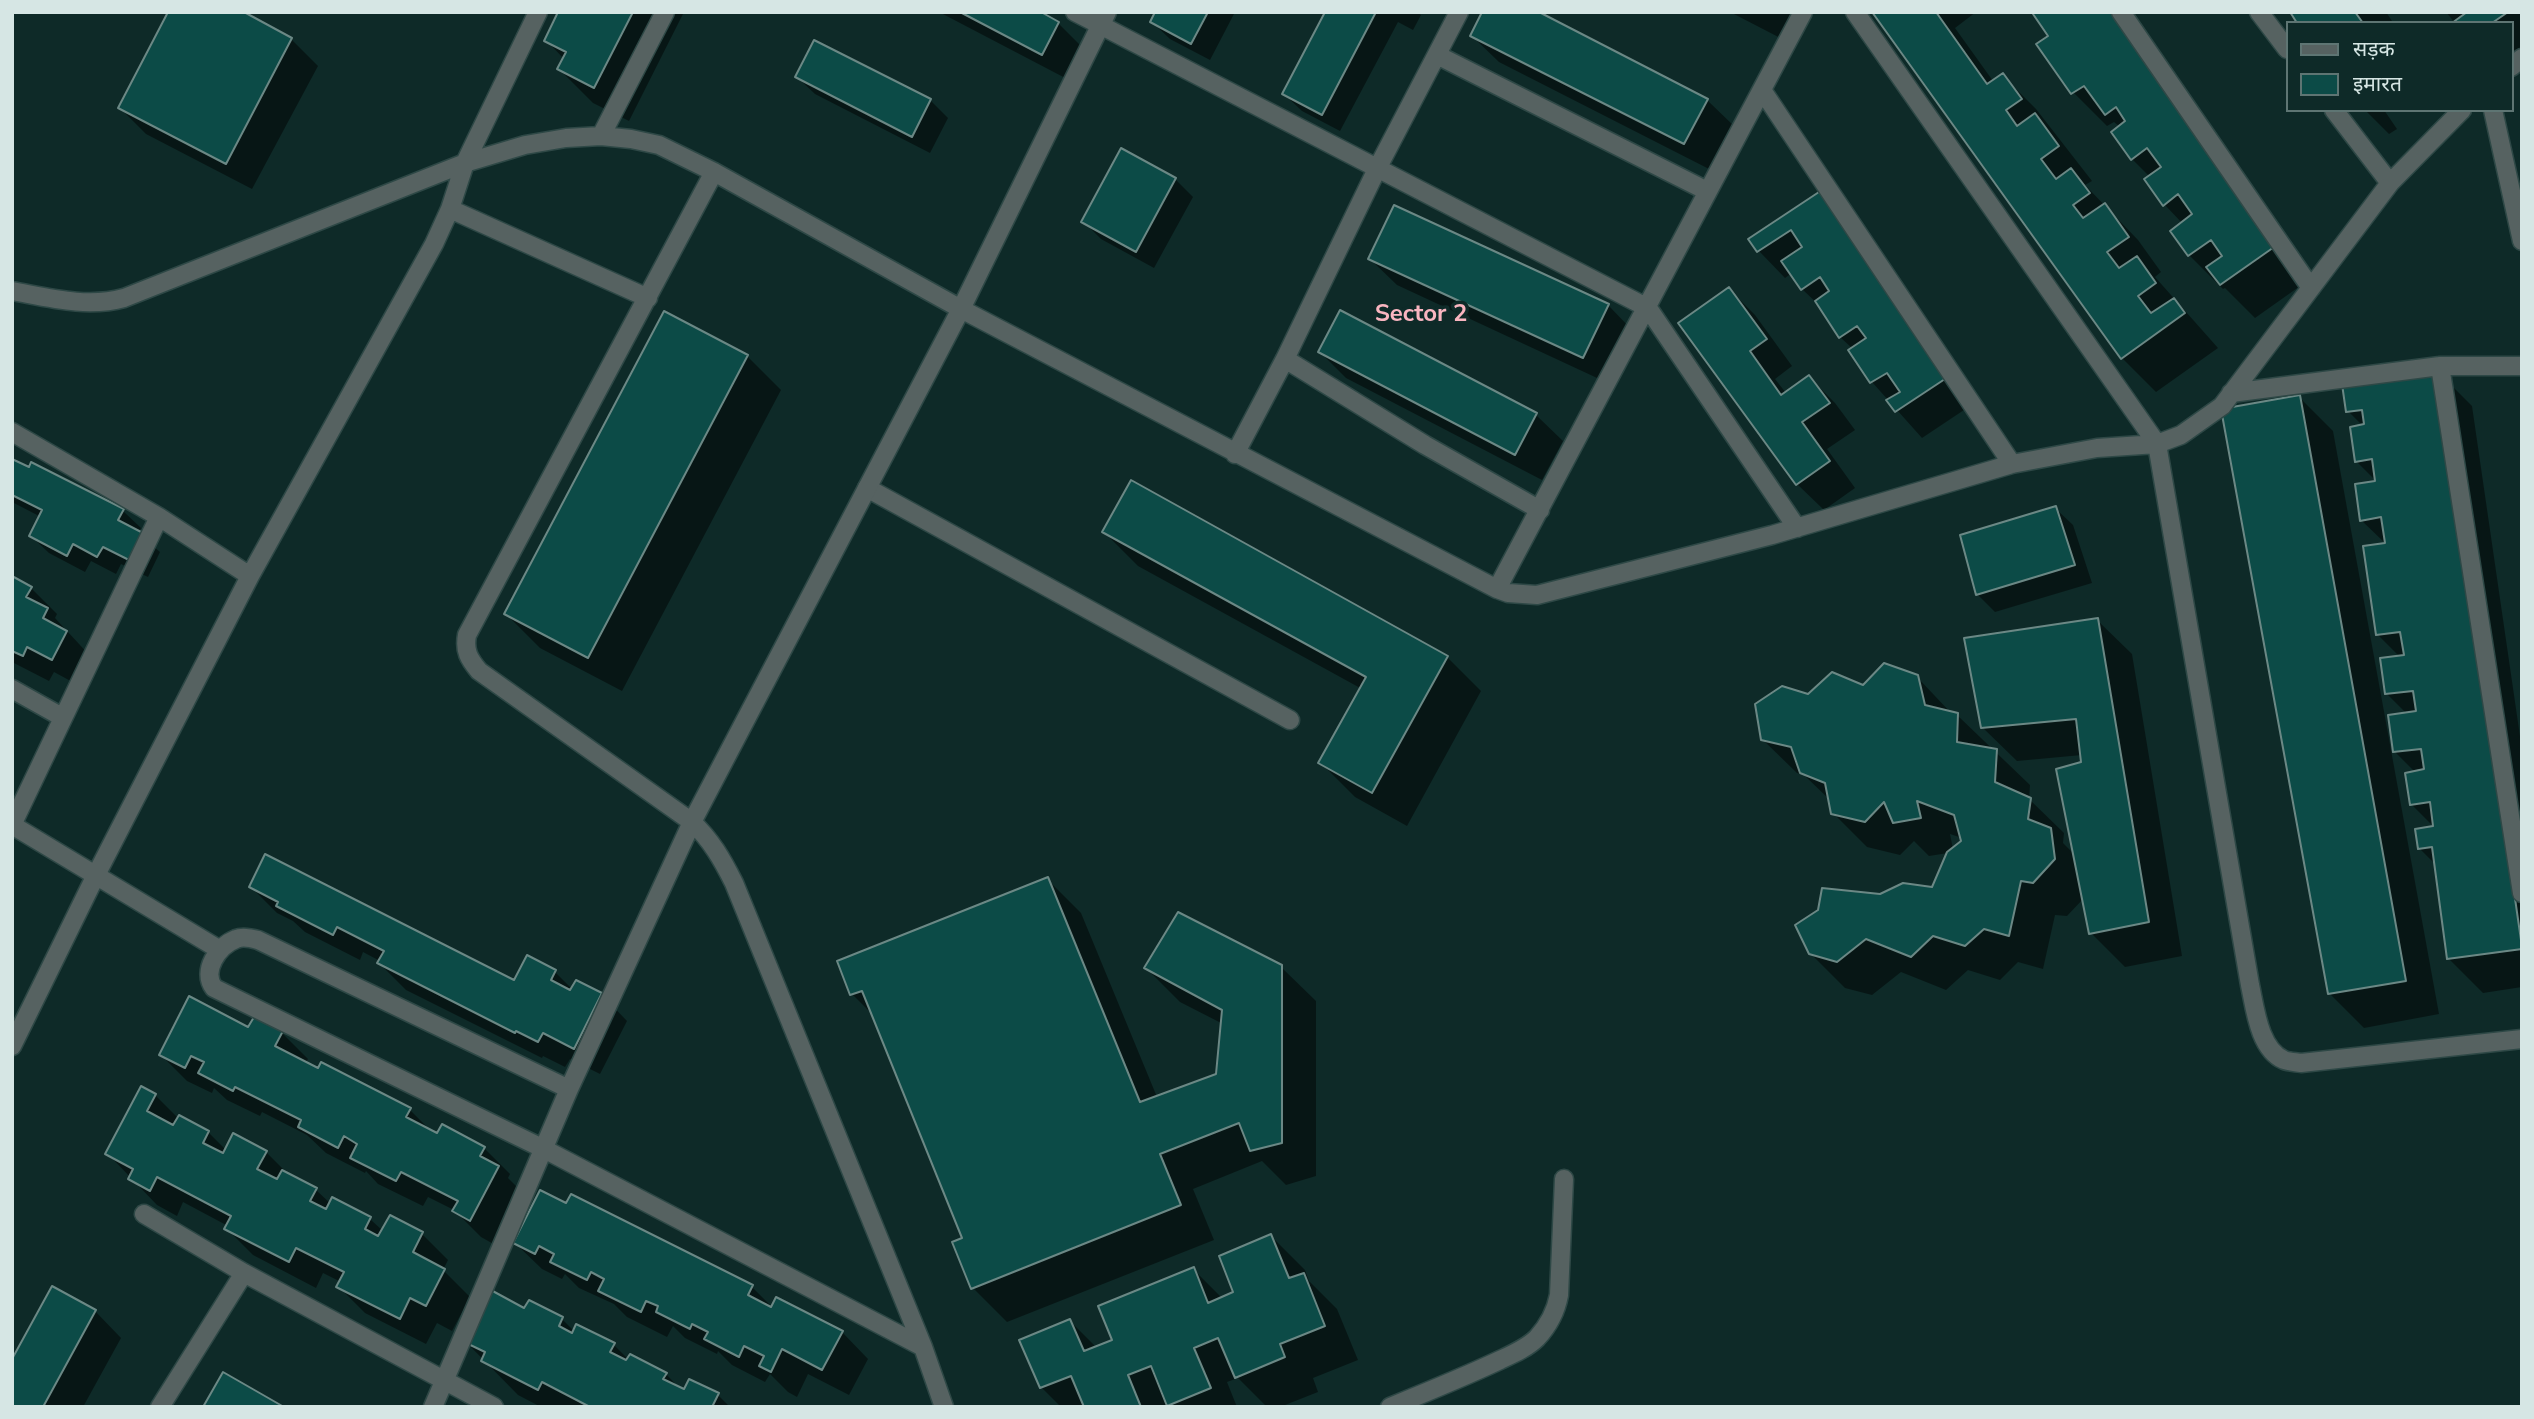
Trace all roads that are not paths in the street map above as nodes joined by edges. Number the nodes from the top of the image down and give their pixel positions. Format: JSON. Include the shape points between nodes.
{"nodes":[{"id":1,"x":538,"y":12,"type":"edge"},
{"id":2,"x":665,"y":12,"type":"edge"},
{"id":3,"x":1075,"y":12,"type":"edge"},
{"id":4,"x":1459,"y":12,"type":"edge"},
{"id":5,"x":1803,"y":12,"type":"edge"},
{"id":6,"x":1855,"y":12,"type":"edge"},
{"id":7,"x":2121,"y":12,"type":"edge"},
{"id":8,"x":2259,"y":12,"type":"edge"},
{"id":9,"x":1103,"y":19,"type":"edge"},
{"id":10,"x":2286,"y":48,"type":"edge"},
{"id":11,"x":1437,"y":55,"type":"junction"},
{"id":12,"x":1762,"y":90,"type":"junction"},
{"id":13,"x":2336,"y":112,"type":"edge"},
{"id":14,"x":2460,"y":112,"type":"edge"},
{"id":15,"x":2493,"y":112,"type":"edge"},
{"id":16,"x":601,"y":136,"type":"junction"},
{"id":17,"x":465,"y":163,"type":"junction"},
{"id":18,"x":1378,"y":167,"type":"junction"},
{"id":19,"x":714,"y":172,"type":"junction"},
{"id":20,"x":2390,"y":183,"type":"junction"},
{"id":21,"x":1707,"y":191,"type":"junction"},
{"id":22,"x":450,"y":209,"type":"junction"},
{"id":23,"x":2522,"y":241,"type":"edge"},
{"id":24,"x":2311,"y":288,"type":"junction"},
{"id":25,"x":12,"y":291,"type":"edge"},
{"id":26,"x":648,"y":298,"type":"junction"},
{"id":27,"x":1647,"y":308,"type":"junction"},
{"id":28,"x":961,"y":309,"type":"junction"},
{"id":29,"x":1285,"y":359,"type":"junction"},
{"id":30,"x":2440,"y":366,"type":"junction"},
{"id":31,"x":2522,"y":366,"type":"edge"},
{"id":32,"x":2231,"y":393,"type":"junction"},
{"id":33,"x":12,"y":432,"type":"edge"},
{"id":34,"x":2157,"y":444,"type":"junction"},
{"id":35,"x":1234,"y":454,"type":"junction"},
{"id":36,"x":2012,"y":464,"type":"junction"},
{"id":37,"x":867,"y":488,"type":"junction"},
{"id":38,"x":1540,"y":510,"type":"junction"},
{"id":39,"x":159,"y":517,"type":"junction"},
{"id":40,"x":1797,"y":528,"type":"junction"},
{"id":41,"x":250,"y":576,"type":"junction"},
{"id":42,"x":1497,"y":589,"type":"junction"},
{"id":43,"x":12,"y":689,"type":"edge"},
{"id":44,"x":62,"y":717,"type":"junction"},
{"id":45,"x":1290,"y":720,"type":"dead end"},
{"id":46,"x":692,"y":822,"type":"junction"},
{"id":47,"x":96,"y":875,"type":"junction"},
{"id":48,"x":2522,"y":893,"type":"edge"},
{"id":49,"x":220,"y":950,"type":"junction"},
{"id":50,"x":2522,"y":1038,"type":"edge"},
{"id":51,"x":12,"y":1046,"type":"edge"},
{"id":52,"x":569,"y":1089,"type":"junction"},
{"id":53,"x":544,"y":1149,"type":"junction"},
{"id":54,"x":1564,"y":1178,"type":"dead end"},
{"id":55,"x":144,"y":1214,"type":"dead end"},
{"id":56,"x":244,"y":1273,"type":"junction"},
{"id":57,"x":923,"y":1347,"type":"junction"},
{"id":58,"x":444,"y":1381,"type":"junction"},
{"id":59,"x":160,"y":1407,"type":"edge"},
{"id":60,"x":432,"y":1407,"type":"edge"},
{"id":61,"x":494,"y":1407,"type":"edge"},
{"id":62,"x":944,"y":1407,"type":"edge"},
{"id":63,"x":1391,"y":1407,"type":"edge"}],
"edges":[{"from":1,"to":17,"type":"street"},
{"from":2,"to":16,"type":"street"},
{"from":3,"to":9,"type":"street"},
{"from":4,"to":11,"type":"street"},
{"from":5,"to":12,"type":"street"},
{"from":6,"to":34,"type":"street"},
{"from":7,"to":24,"type":"street"},
{"from":8,"to":10,"type":"street"},
{"from":9,"to":18,"type":"street"},
{"from":9,"to":28,"type":"street"},
{"from":11,"to":18,"type":"street"},
{"from":11,"to":21,"type":"street"},
{"from":12,"to":21,"type":"street"},
{"from":12,"to":36,"type":"street"},
{"from":13,"to":20,"type":"street"},
{"from":14,"to":20,"type":"street"},
{"from":15,"to":23,"type":"street"},
{"from":16,"to":17,"type":"street","via":[[525,145]]},
{"from":16,"to":19,"type":"street","via":[[659,145]]},
{"from":17,"to":22,"type":"street"},
{"from":17,"to":25,"type":"street","via":[[124,298],[88,303]]},
{"from":18,"to":27,"type":"street"},
{"from":18,"to":29,"type":"street"},
{"from":19,"to":26,"type":"street"},
{"from":19,"to":28,"type":"street"},
{"from":20,"to":24,"type":"street"},
{"from":21,"to":27,"type":"street"},
{"from":22,"to":26,"type":"street"},
{"from":22,"to":41,"type":"street"},
{"from":24,"to":32,"type":"street"},
{"from":26,"to":46,"type":"street","via":[[465,646],[479,671]]},
{"from":27,"to":38,"type":"street"},
{"from":27,"to":40,"type":"street"},
{"from":28,"to":35,"type":"street"},
{"from":28,"to":37,"type":"street"},
{"from":29,"to":35,"type":"street"},
{"from":29,"to":38,"type":"street"},
{"from":30,"to":31,"type":"street"},
{"from":30,"to":32,"type":"street"},
{"from":30,"to":48,"type":"street"},
{"from":32,"to":34,"type":"street","via":[[2202,422]]},
{"from":33,"to":39,"type":"street"},
{"from":34,"to":36,"type":"street","via":[[2097,448]]},
{"from":34,"to":50,"type":"street","via":[[2250,985],[2263,1037],[2284,1060],[2301,1063]]},
{"from":35,"to":42,"type":"street"},
{"from":36,"to":40,"type":"street"},
{"from":37,"to":45,"type":"street"},
{"from":37,"to":46,"type":"street"},
{"from":38,"to":42,"type":"street"},
{"from":39,"to":41,"type":"street"},
{"from":39,"to":44,"type":"street"},
{"from":40,"to":42,"type":"street","via":[[1555,592],[1521,595]]},
{"from":41,"to":47,"type":"street"},
{"from":43,"to":44,"type":"street"},
{"from":44,"to":47,"type":"street","via":[[12,825]]},
{"from":46,"to":52,"type":"street"},
{"from":46,"to":57,"type":"street","via":[[710,839],[734,883]]},
{"from":47,"to":49,"type":"street"},
{"from":47,"to":51,"type":"street"},
{"from":49,"to":52,"type":"street","via":[[234,939],[258,940]]},
{"from":49,"to":53,"type":"street","via":[[209,967],[214,988]]},
{"from":52,"to":53,"type":"street"},
{"from":53,"to":57,"type":"street"},
{"from":53,"to":58,"type":"street"},
{"from":54,"to":63,"type":"street","via":[[1559,1295],[1548,1324],[1523,1349]]},
{"from":55,"to":56,"type":"street"},
{"from":56,"to":58,"type":"street"},
{"from":56,"to":59,"type":"street"},
{"from":57,"to":62,"type":"street"},
{"from":58,"to":60,"type":"street"},
{"from":58,"to":61,"type":"street"}]}
